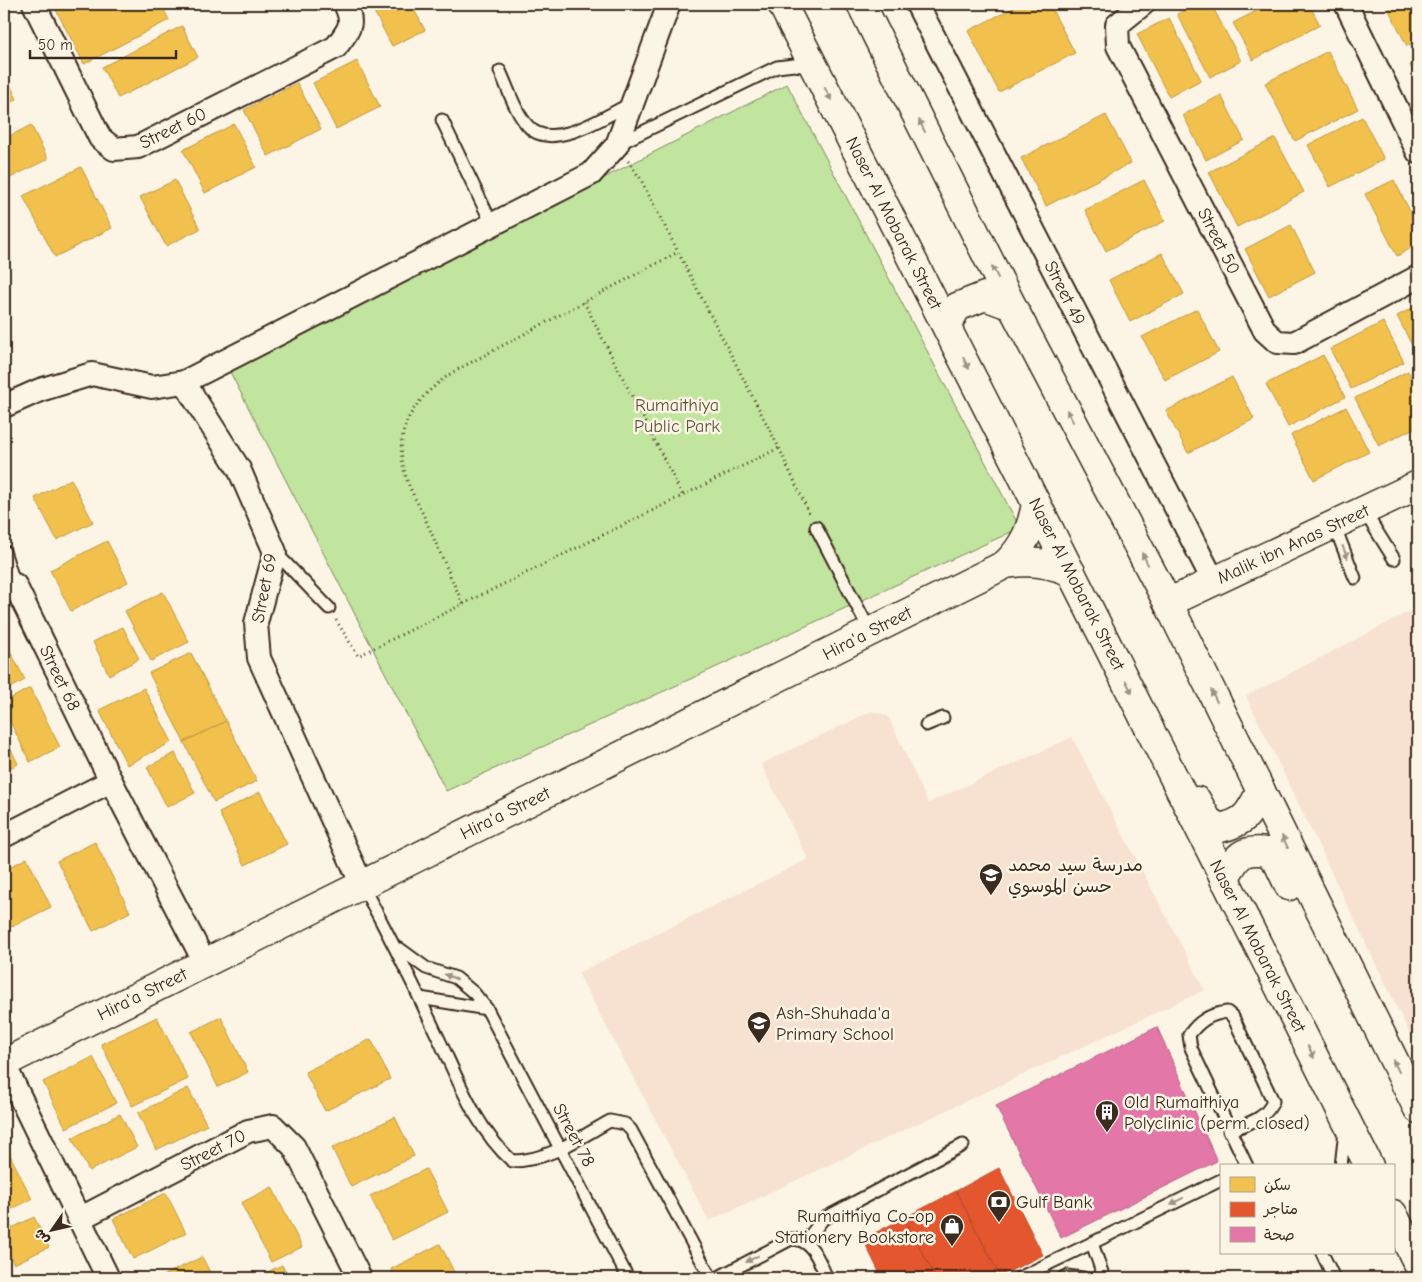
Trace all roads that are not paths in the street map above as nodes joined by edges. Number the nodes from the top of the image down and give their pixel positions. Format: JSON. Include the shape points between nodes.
{"nodes":[{"id":1,"x":34,"y":4,"type":"edge"},
{"id":2,"x":345,"y":4,"type":"edge"},
{"id":3,"x":669,"y":4,"type":"edge"},
{"id":4,"x":782,"y":4,"type":"edge"},
{"id":5,"x":861,"y":4,"type":"edge"},
{"id":6,"x":917,"y":4,"type":"edge"},
{"id":7,"x":1143,"y":4,"type":"edge"},
{"id":8,"x":1346,"y":4,"type":"edge"},
{"id":9,"x":815,"y":68,"type":"junction"},
{"id":10,"x":500,"y":70,"type":"dead end"},
{"id":11,"x":632,"y":103,"type":"junction"},
{"id":12,"x":442,"y":120,"type":"dead end"},
{"id":13,"x":617,"y":145,"type":"junction"},
{"id":14,"x":1418,"y":152,"type":"edge"},
{"id":15,"x":492,"y":224,"type":"junction"},
{"id":16,"x":1418,"y":277,"type":"edge"},
{"id":17,"x":1012,"y":306,"type":"junction"},
{"id":18,"x":946,"y":325,"type":"junction"},
{"id":19,"x":184,"y":382,"type":"junction"},
{"id":20,"x":4,"y":406,"type":"edge"},
{"id":21,"x":1418,"y":485,"type":"edge"},
{"id":22,"x":1036,"y":503,"type":"junction"},
{"id":23,"x":1364,"y":511,"type":"junction"},
{"id":24,"x":1334,"y":525,"type":"junction"},
{"id":25,"x":816,"y":527,"type":"road end"},
{"id":26,"x":4,"y":551,"type":"edge"},
{"id":27,"x":275,"y":552,"type":"junction"},
{"id":28,"x":1394,"y":559,"type":"dead end"},
{"id":29,"x":1006,"y":564,"type":"junction"},
{"id":30,"x":1071,"y":572,"type":"junction"},
{"id":31,"x":1355,"y":578,"type":"dead end"},
{"id":32,"x":1214,"y":582,"type":"junction"},
{"id":33,"x":9,"y":588,"type":"edge"},
{"id":34,"x":1168,"y":603,"type":"junction"},
{"id":35,"x":329,"y":608,"type":"road end"},
{"id":36,"x":870,"y":631,"type":"junction"},
{"id":37,"x":943,"y":718,"type":"dead end"},
{"id":38,"x":926,"y":725,"type":"dead end"},
{"id":39,"x":1169,"y":768,"type":"junction"},
{"id":40,"x":112,"y":782,"type":"junction"},
{"id":41,"x":1260,"y":791,"type":"junction"},
{"id":42,"x":4,"y":836,"type":"edge"},
{"id":43,"x":1224,"y":879,"type":"junction"},
{"id":44,"x":362,"y":885,"type":"junction"},
{"id":45,"x":394,"y":943,"type":"junction"},
{"id":46,"x":205,"y":963,"type":"junction"},
{"id":47,"x":1349,"y":972,"type":"junction"},
{"id":48,"x":420,"y":998,"type":"junction"},
{"id":49,"x":487,"y":1009,"type":"junction"},
{"id":50,"x":4,"y":1063,"type":"edge"},
{"id":51,"x":1418,"y":1109,"type":"edge"},
{"id":52,"x":1346,"y":1121,"type":"junction"},
{"id":53,"x":1229,"y":1131,"type":"junction"},
{"id":54,"x":963,"y":1145,"type":"dead end"},
{"id":55,"x":561,"y":1148,"type":"junction"},
{"id":56,"x":1246,"y":1164,"type":"edge"},
{"id":57,"x":1341,"y":1164,"type":"edge"},
{"id":58,"x":1368,"y":1164,"type":"edge"},
{"id":59,"x":1220,"y":1180,"type":"edge"},
{"id":60,"x":1394,"y":1216,"type":"edge"},
{"id":61,"x":79,"y":1219,"type":"junction"},
{"id":62,"x":805,"y":1242,"type":"junction"},
{"id":63,"x":1092,"y":1243,"type":"junction"},
{"id":64,"x":1322,"y":1254,"type":"edge"},
{"id":65,"x":1418,"y":1264,"type":"edge"},
{"id":66,"x":108,"y":1278,"type":"edge"},
{"id":67,"x":360,"y":1278,"type":"edge"},
{"id":68,"x":628,"y":1278,"type":"edge"},
{"id":69,"x":710,"y":1278,"type":"edge"},
{"id":70,"x":716,"y":1278,"type":"edge"},
{"id":71,"x":827,"y":1278,"type":"edge"},
{"id":72,"x":1020,"y":1278,"type":"edge"},
{"id":73,"x":1063,"y":1278,"type":"edge"},
{"id":74,"x":1083,"y":1278,"type":"edge"},
{"id":75,"x":1104,"y":1278,"type":"edge"},
{"id":76,"x":1334,"y":1278,"type":"edge"}],
"edges":[{"from":1,"to":2,"type":"street","name":"Street 60","via":[[100,138],[114,149],[138,147],[336,47],[349,30],[352,17]]},
{"from":3,"to":11,"type":"street"},
{"from":4,"to":9,"type":"street","name":"Naser Al Mobarak Street"},
{"from":17,"to":5,"type":"street","one_way":true},
{"from":6,"to":32,"type":"street","name":"Street 49"},
{"from":7,"to":16,"type":"street","name":"Street 50","via":[[1117,25],[1118,46],[1265,331],[1277,342],[1294,343]]},
{"from":8,"to":14,"type":"street"},
{"from":9,"to":13,"type":"lane","via":[[777,67]]},
{"from":9,"to":18,"type":"street","name":"Naser Al Mobarak Street","one_way":true},
{"from":10,"to":11,"type":"lane","via":[[526,124],[541,135],[558,136]]},
{"from":11,"to":13,"type":"street"},
{"from":12,"to":15,"type":"lane"},
{"from":13,"to":15,"type":"street","via":[[591,174]]},
{"from":15,"to":19,"type":"street"},
{"from":17,"to":18,"type":"street","via":[[985,296],[957,307]]},
{"from":34,"to":17,"type":"street","one_way":true},
{"from":18,"to":22,"type":"street","name":"Naser Al Mobarak Street","one_way":true},
{"from":19,"to":20,"type":"street","via":[[152,387],[92,374],[40,390]]},
{"from":19,"to":27,"type":"street","name":"Street 69","via":[[239,469]]},
{"from":21,"to":23,"type":"street","name":"Malik ibn Anas Street"},
{"from":22,"to":29,"type":"street","name":"Hira'a Street","via":[[1029,533]]},
{"from":22,"to":30,"type":"street","name":"Naser Al Mobarak Street"},
{"from":23,"to":24,"type":"street","name":"Malik ibn Anas Street"},
{"from":23,"to":28,"type":"lane"},
{"from":24,"to":31,"type":"lane","one_way":true},
{"from":24,"to":32,"type":"street","name":"Malik ibn Anas Street"},
{"from":25,"to":36,"type":"lane"},
{"from":26,"to":33,"type":"lane"},
{"from":27,"to":35,"type":"lane"},
{"from":27,"to":44,"type":"street","name":"Street 69","via":[[256,623],[259,658]]},
{"from":29,"to":30,"type":"street","name":"Hira'a Street","via":[[1039,562]]},
{"from":29,"to":36,"type":"street","name":"Hira'a Street"},
{"from":30,"to":39,"type":"street","name":"Naser Al Mobarak Street","one_way":true},
{"from":32,"to":34,"type":"street","name":"Malik ibn Anas Street"},
{"from":33,"to":40,"type":"street","name":"Street 68"},
{"from":41,"to":34,"type":"street","one_way":true},
{"from":36,"to":44,"type":"street","name":"Hira'a Street"},
{"from":37,"to":38,"type":"lane"},
{"from":39,"to":41,"type":"street","via":[[1186,783],[1208,821],[1220,828],[1248,817]]},
{"from":39,"to":43,"type":"street","name":"Naser Al Mobarak Street"},
{"from":40,"to":42,"type":"street"},
{"from":40,"to":46,"type":"street","name":"Street 68"},
{"from":47,"to":41,"type":"street","one_way":true},
{"from":43,"to":47,"type":"street","via":[[1236,859],[1251,850],[1268,852],[1278,863],[1318,944]]},
{"from":43,"to":52,"type":"street","name":"Naser Al Mobarak Street","one_way":true},
{"from":44,"to":45,"type":"lane","name":"Street 78"},
{"from":44,"to":46,"type":"street","name":"Hira'a Street"},
{"from":45,"to":48,"type":"lane","name":"Street 78"},
{"from":49,"to":45,"type":"lane","name":"Street 78","one_way":true,"via":[[456,978],[426,968]]},
{"from":46,"to":50,"type":"street","name":"Hira'a Street"},
{"from":51,"to":47,"type":"street","one_way":true},
{"from":48,"to":49,"type":"lane"},
{"from":48,"to":55,"type":"lane","name":"Street 78","via":[[474,1113],[498,1149],[512,1161],[529,1161]]},
{"from":49,"to":55,"type":"lane","name":"Street 78"},
{"from":50,"to":61,"type":"street"},
{"from":52,"to":57,"type":"lane"},
{"from":52,"to":58,"type":"street","name":"Naser Al Mobarak Street"},
{"from":53,"to":53,"type":"lane","via":[[1190,1048],[1189,1035],[1198,1022],[1227,1012],[1273,1101],[1270,1109],[1259,1118]]},
{"from":53,"to":56,"type":"lane"},
{"from":54,"to":62,"type":"lane","via":[[823,1220]]},
{"from":55,"to":68,"type":"lane","name":"Street 78"},
{"from":55,"to":69,"type":"lane","name":"Street 78","via":[[610,1121],[625,1124]]},
{"from":59,"to":63,"type":"lane","one_way":true},
{"from":60,"to":65,"type":"street"},
{"from":61,"to":66,"type":"street"},
{"from":61,"to":67,"type":"street","name":"Street 70","via":[[248,1131],[273,1126],[294,1147]]},
{"from":62,"to":70,"type":"lane","one_way":true,"via":[[791,1239]]},
{"from":62,"to":71,"type":"lane","via":[[812,1248]]},
{"from":63,"to":72,"type":"lane"},
{"from":63,"to":75,"type":"lane"},
{"from":64,"to":76,"type":"lane"},
{"from":73,"to":74,"type":"lane"}]}
